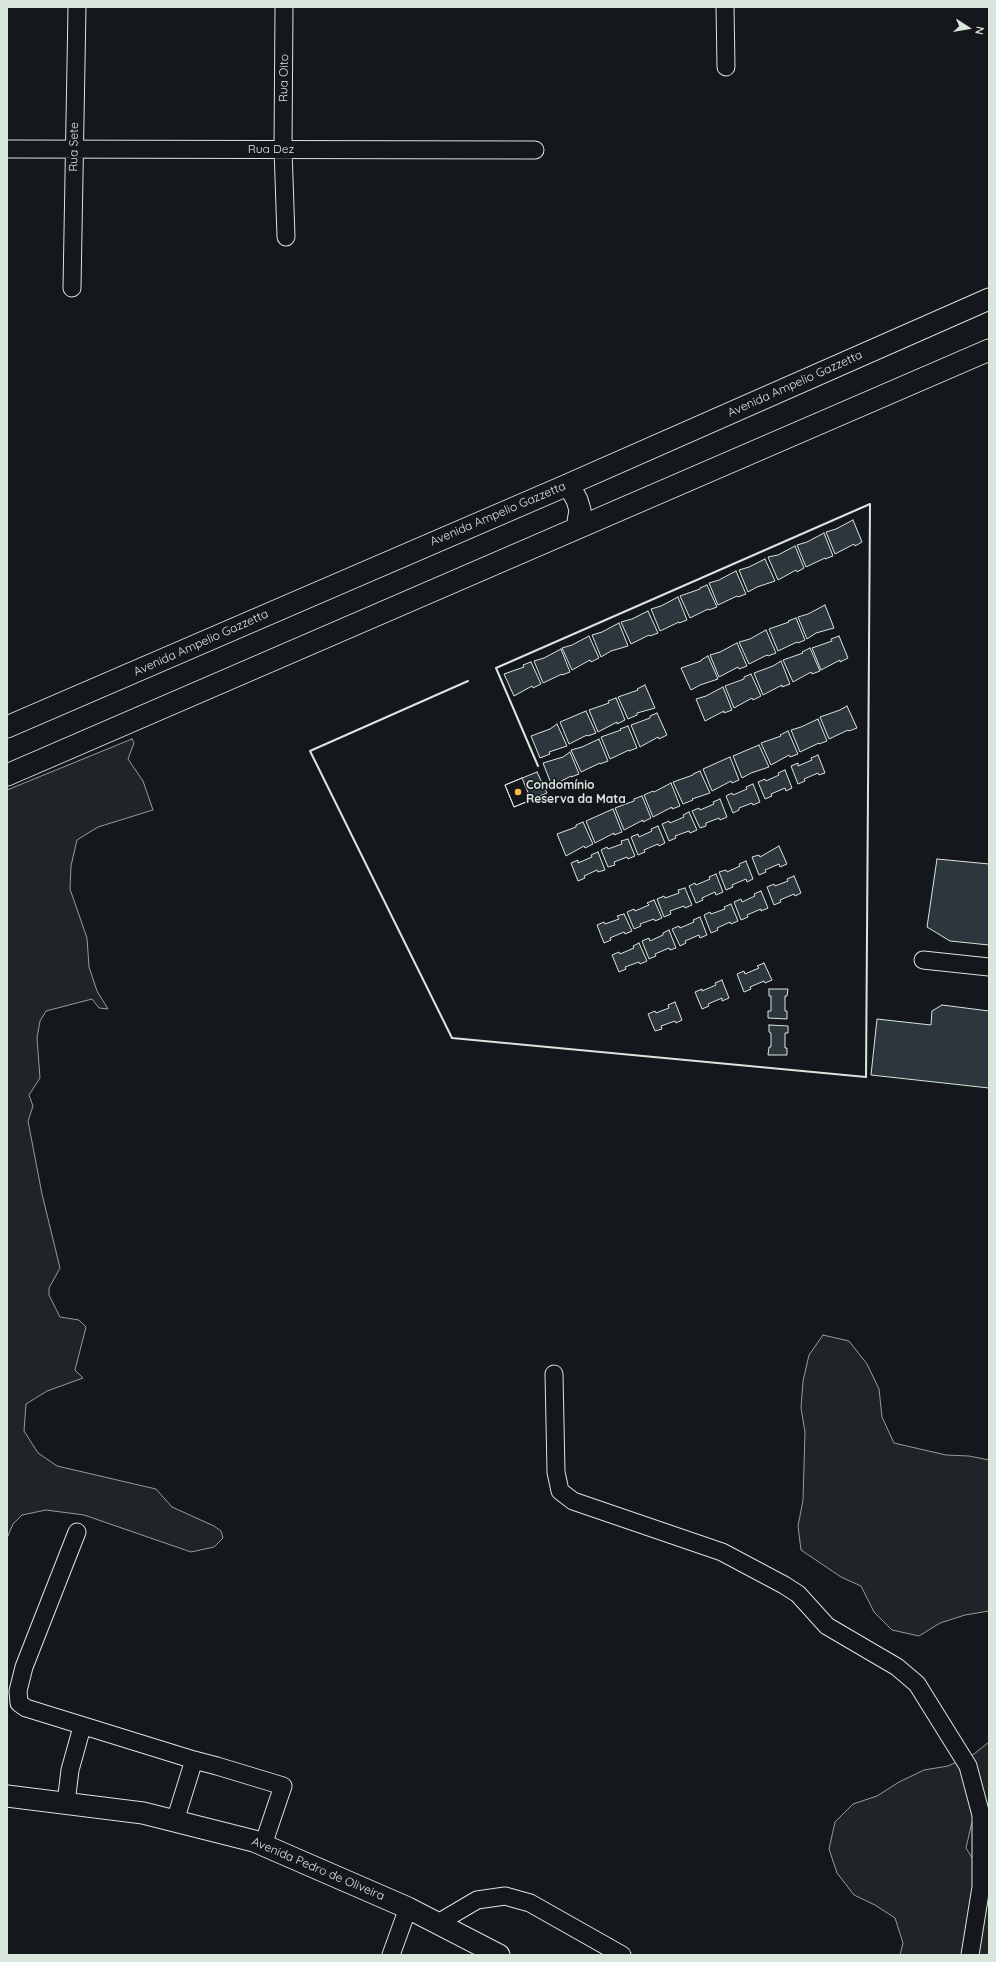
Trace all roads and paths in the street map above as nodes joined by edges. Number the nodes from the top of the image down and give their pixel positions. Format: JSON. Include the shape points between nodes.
{"nodes":[{"id":1,"x":77,"y":7,"type":"edge"},
{"id":2,"x":284,"y":7,"type":"edge"},
{"id":3,"x":725,"y":7,"type":"edge"},
{"id":4,"x":726,"y":67,"type":"dead end"},
{"id":5,"x":73,"y":148,"type":"junction"},
{"id":6,"x":7,"y":149,"type":"edge"},
{"id":7,"x":283,"y":149,"type":"junction"},
{"id":8,"x":535,"y":150,"type":"dead end"},
{"id":9,"x":286,"y":237,"type":"dead end"},
{"id":10,"x":72,"y":288,"type":"dead end"},
{"id":11,"x":989,"y":299,"type":"edge"},
{"id":12,"x":989,"y":350,"type":"edge"},
{"id":13,"x":565,"y":486,"type":"junction"},
{"id":14,"x":577,"y":528,"type":"junction"},
{"id":15,"x":7,"y":727,"type":"edge"},
{"id":16,"x":7,"y":774,"type":"edge"},
{"id":17,"x":923,"y":960,"type":"dead end"},
{"id":18,"x":989,"y":967,"type":"edge"},
{"id":19,"x":554,"y":1374,"type":"dead end"},
{"id":20,"x":77,"y":1532,"type":"dead end"},
{"id":21,"x":82,"y":1727,"type":"junction"},
{"id":22,"x":194,"y":1760,"type":"junction"},
{"id":23,"x":7,"y":1796,"type":"edge"},
{"id":24,"x":66,"y":1803,"type":"junction"},
{"id":25,"x":175,"y":1821,"type":"junction"},
{"id":26,"x":263,"y":1845,"type":"junction"},
{"id":27,"x":408,"y":1908,"type":"junction"},
{"id":28,"x":438,"y":1923,"type":"junction"},
{"id":29,"x":391,"y":1955,"type":"edge"},
{"id":30,"x":499,"y":1955,"type":"edge"},
{"id":31,"x":622,"y":1955,"type":"edge"},
{"id":32,"x":970,"y":1955,"type":"edge"}],
"edges":[{"from":1,"to":5,"type":"street","name":"Rua Sete"},
{"from":2,"to":7,"type":"street","name":"Rua Oito"},
{"from":3,"to":4,"type":"street"},
{"from":5,"to":6,"type":"street","name":"Rua Dez"},
{"from":5,"to":7,"type":"street","name":"Rua Dez"},
{"from":5,"to":10,"type":"street","name":"Rua Sete"},
{"from":7,"to":8,"type":"street","name":"Rua Dez"},
{"from":7,"to":9,"type":"street","name":"Rua Oito"},
{"from":11,"to":13,"type":"main road","name":"Avenida Ampelio Gazzetta"},
{"from":12,"to":14,"type":"main road"},
{"from":13,"to":14,"type":"main road","via":[[572,491],[580,510]]},
{"from":13,"to":15,"type":"main road","name":"Avenida Ampelio Gazzetta"},
{"from":14,"to":16,"type":"main road"},
{"from":17,"to":18,"type":"street"},
{"from":19,"to":32,"type":"street","via":[[556,1472],[560,1491],[573,1501],[722,1552],[784,1585],[798,1594],[827,1626],[897,1667],[916,1684],[968,1766],[981,1815],[981,1887]]},
{"from":20,"to":21,"type":"street","via":[[24,1667],[18,1692],[19,1703],[26,1708]]},
{"from":21,"to":22,"type":"street"},
{"from":21,"to":24,"type":"street","via":[[75,1750]]},
{"from":22,"to":25,"type":"street"},
{"from":22,"to":26,"type":"street","via":[[282,1786]]},
{"from":23,"to":24,"type":"main road","name":"Avenida Pedro de Oliveira"},
{"from":24,"to":25,"type":"main road","name":"Avenida Pedro de Oliveira","via":[[143,1813]]},
{"from":25,"to":26,"type":"main road","name":"Avenida Pedro de Oliveira"},
{"from":26,"to":27,"type":"main road","name":"Avenida Pedro de Oliveira"},
{"from":27,"to":28,"type":"main road","name":"Avenida Pedro de Oliveira"},
{"from":27,"to":29,"type":"street"},
{"from":28,"to":30,"type":"main road","name":"Avenida Pedro de Oliveira"},
{"from":28,"to":31,"type":"street","via":[[477,1900],[505,1896],[530,1903]]}]}
